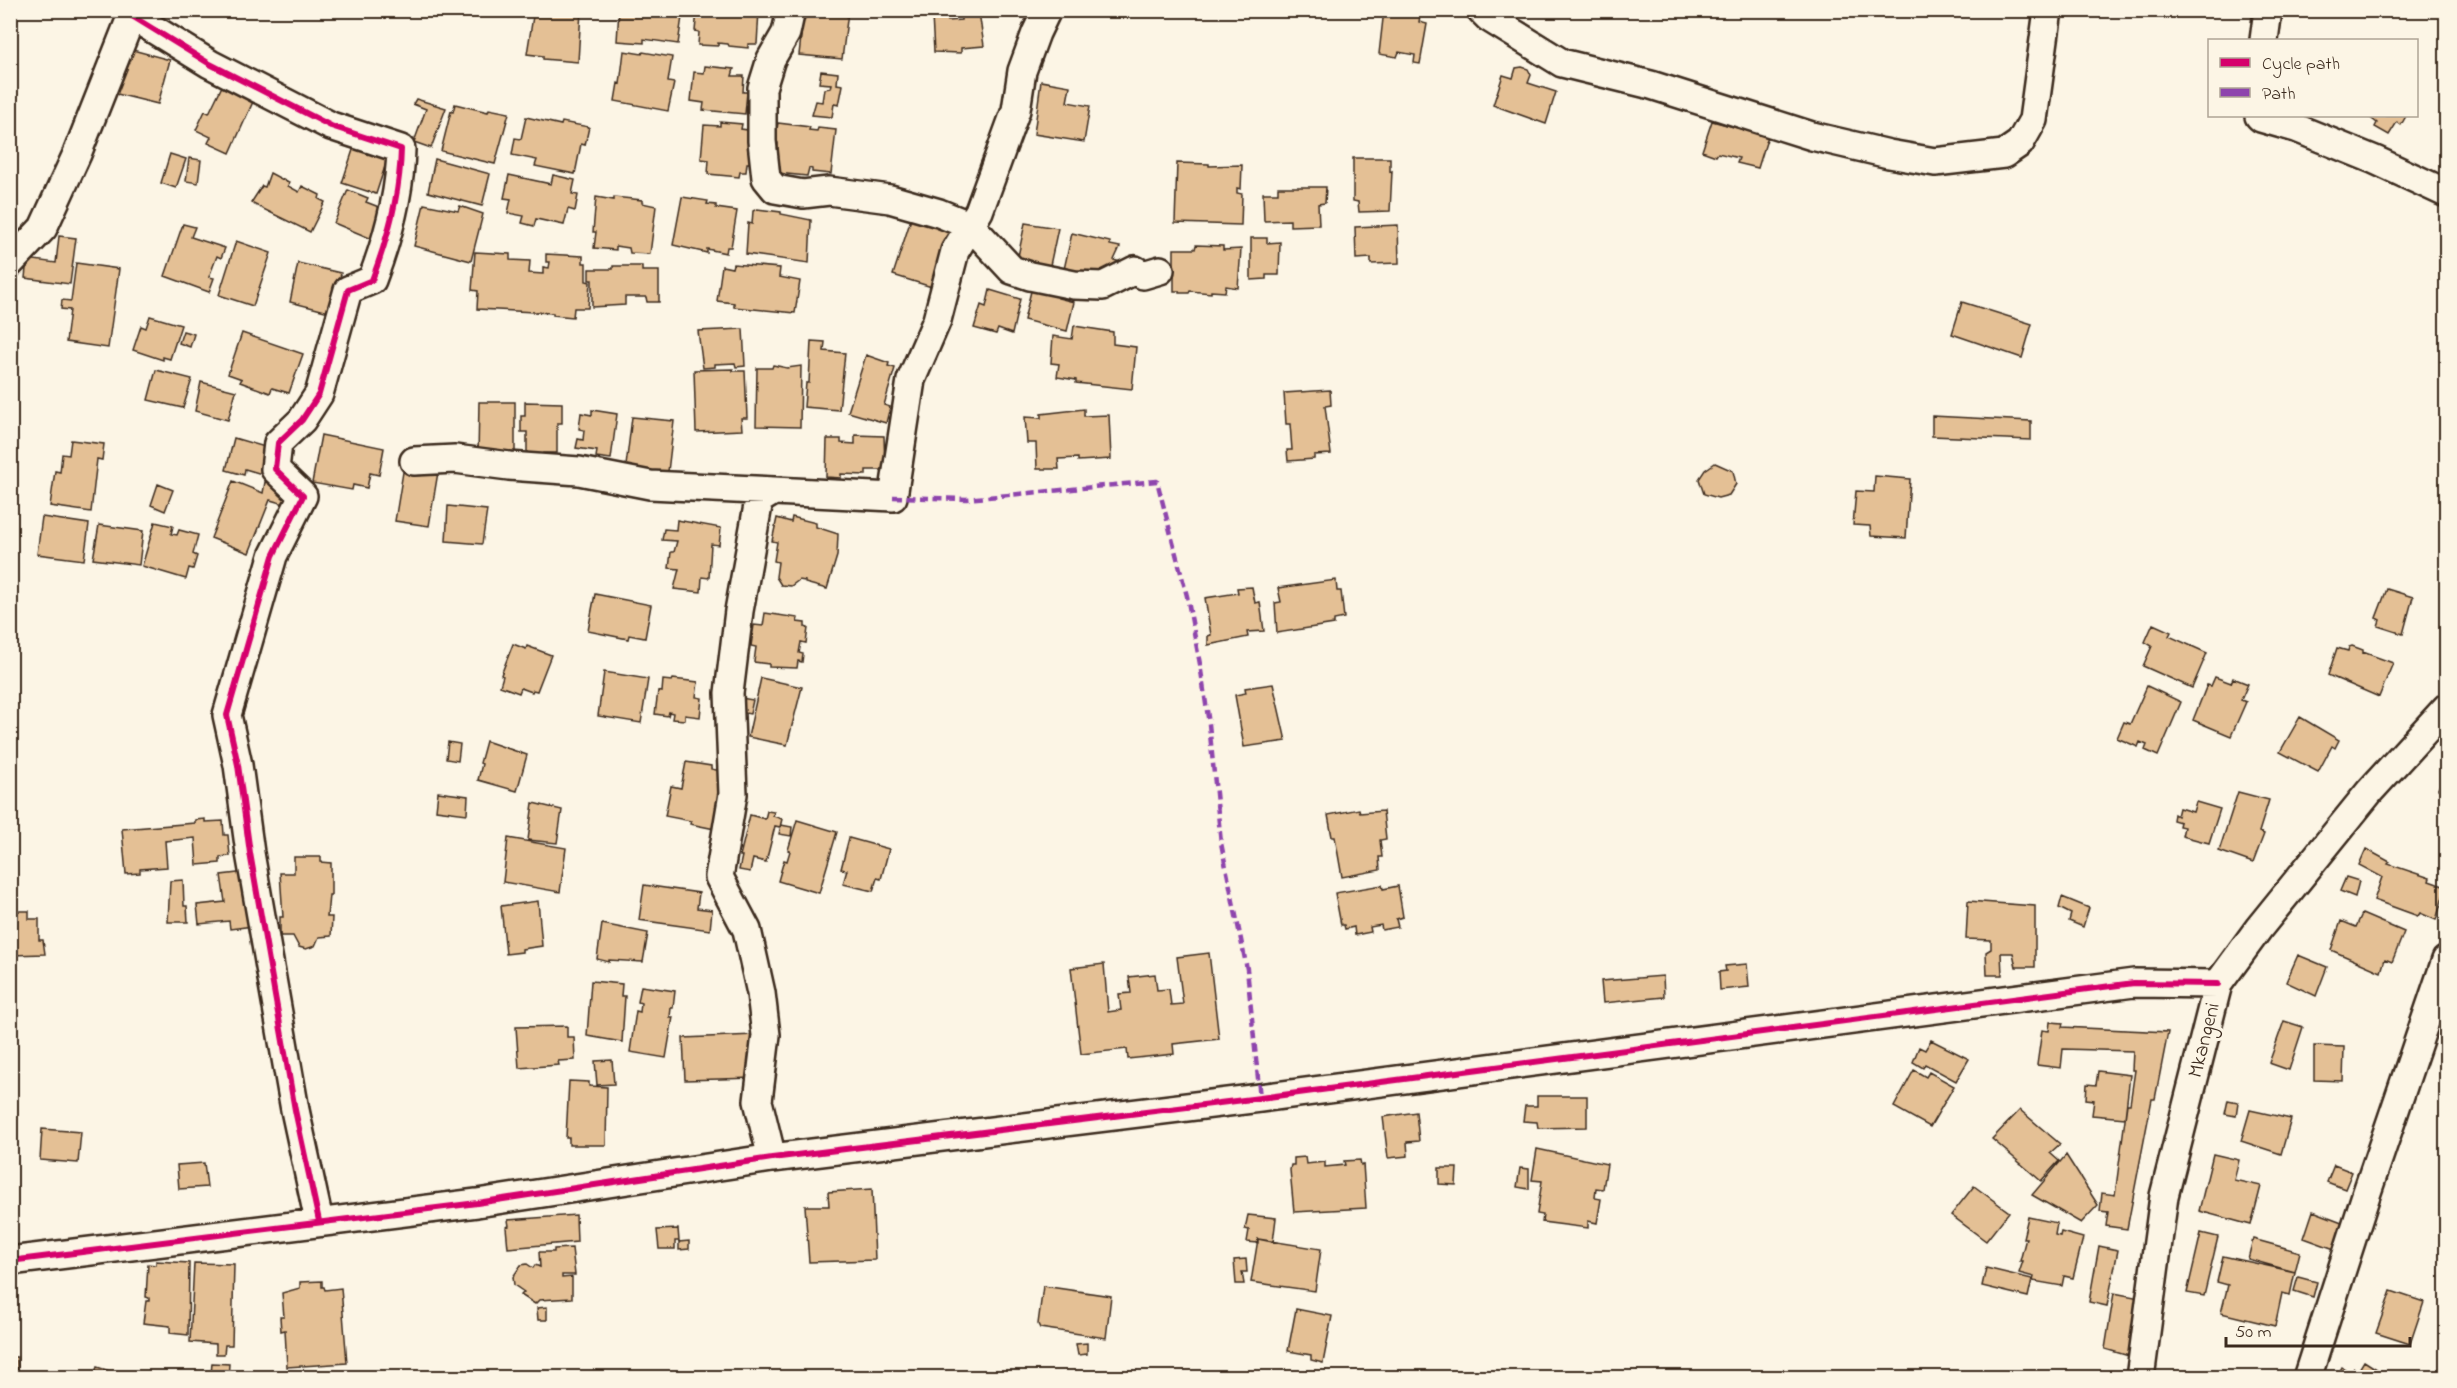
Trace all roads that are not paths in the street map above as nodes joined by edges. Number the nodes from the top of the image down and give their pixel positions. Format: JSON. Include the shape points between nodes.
{"nodes":[{"id":1,"x":791,"y":10,"type":"edge"},
{"id":2,"x":1047,"y":10,"type":"edge"},
{"id":3,"x":1481,"y":10,"type":"edge"},
{"id":4,"x":2048,"y":10,"type":"edge"},
{"id":5,"x":2268,"y":10,"type":"edge"},
{"id":6,"x":133,"y":13,"type":"edge"},
{"id":7,"x":2264,"y":39,"type":"edge"},
{"id":8,"x":2260,"y":117,"type":"edge"},
{"id":9,"x":2446,"y":193,"type":"edge"},
{"id":10,"x":971,"y":226,"type":"junction"},
{"id":11,"x":10,"y":263,"type":"edge"},
{"id":12,"x":1160,"y":270,"type":"dead end"},
{"id":13,"x":414,"y":461,"type":"dead end"},
{"id":14,"x":774,"y":491,"type":"junction"},
{"id":15,"x":2446,"y":708,"type":"edge"},
{"id":16,"x":2446,"y":960,"type":"edge"},
{"id":17,"x":2218,"y":984,"type":"junction"},
{"id":18,"x":772,"y":1158,"type":"junction"},
{"id":19,"x":319,"y":1221,"type":"junction"},
{"id":20,"x":10,"y":1261,"type":"edge"},
{"id":21,"x":2140,"y":1377,"type":"edge"},
{"id":22,"x":2307,"y":1377,"type":"edge"}],
"edges":[{"from":1,"to":10,"type":"street","via":[[786,33],[771,59],[762,88],[766,178],[775,189],[890,199]]},
{"from":2,"to":10,"type":"street","via":[[1022,71],[1016,111]]},
{"from":3,"to":4,"type":"street","via":[[1562,63],[1812,136],[1935,162],[2004,154],[2020,143],[2033,120]]},
{"from":5,"to":7,"type":"street"},
{"from":6,"to":11,"type":"street","via":[[43,228]]},
{"from":6,"to":19,"type":"street","via":[[210,64],[332,126],[401,149],[401,177],[385,246],[372,280],[348,290],[319,394],[302,420],[278,443],[274,469],[303,496],[273,556],[227,715],[295,1110]]},
{"from":8,"to":9,"type":"street","via":[[2375,160]]},
{"from":10,"to":12,"type":"street","via":[[1012,270],[1030,276],[1103,286],[1135,270],[1143,275]]},
{"from":10,"to":14,"type":"street","via":[[955,251],[937,320],[911,380],[892,497]]},
{"from":13,"to":14,"type":"street","via":[[455,459],[579,471],[650,485]]},
{"from":14,"to":18,"type":"street","via":[[759,500],[738,611],[729,693],[733,794],[719,877],[747,930],[761,993],[766,1035],[758,1101]]},
{"from":15,"to":17,"type":"street","name":"Mkangeni","via":[[2370,791]]},
{"from":16,"to":22,"type":"street"},
{"from":17,"to":18,"type":"street","via":[[2134,983]]},
{"from":17,"to":21,"type":"street","name":"Mkangeni","via":[[2164,1196]]},
{"from":18,"to":19,"type":"street","via":[[477,1203]]},
{"from":19,"to":20,"type":"street"}]}
